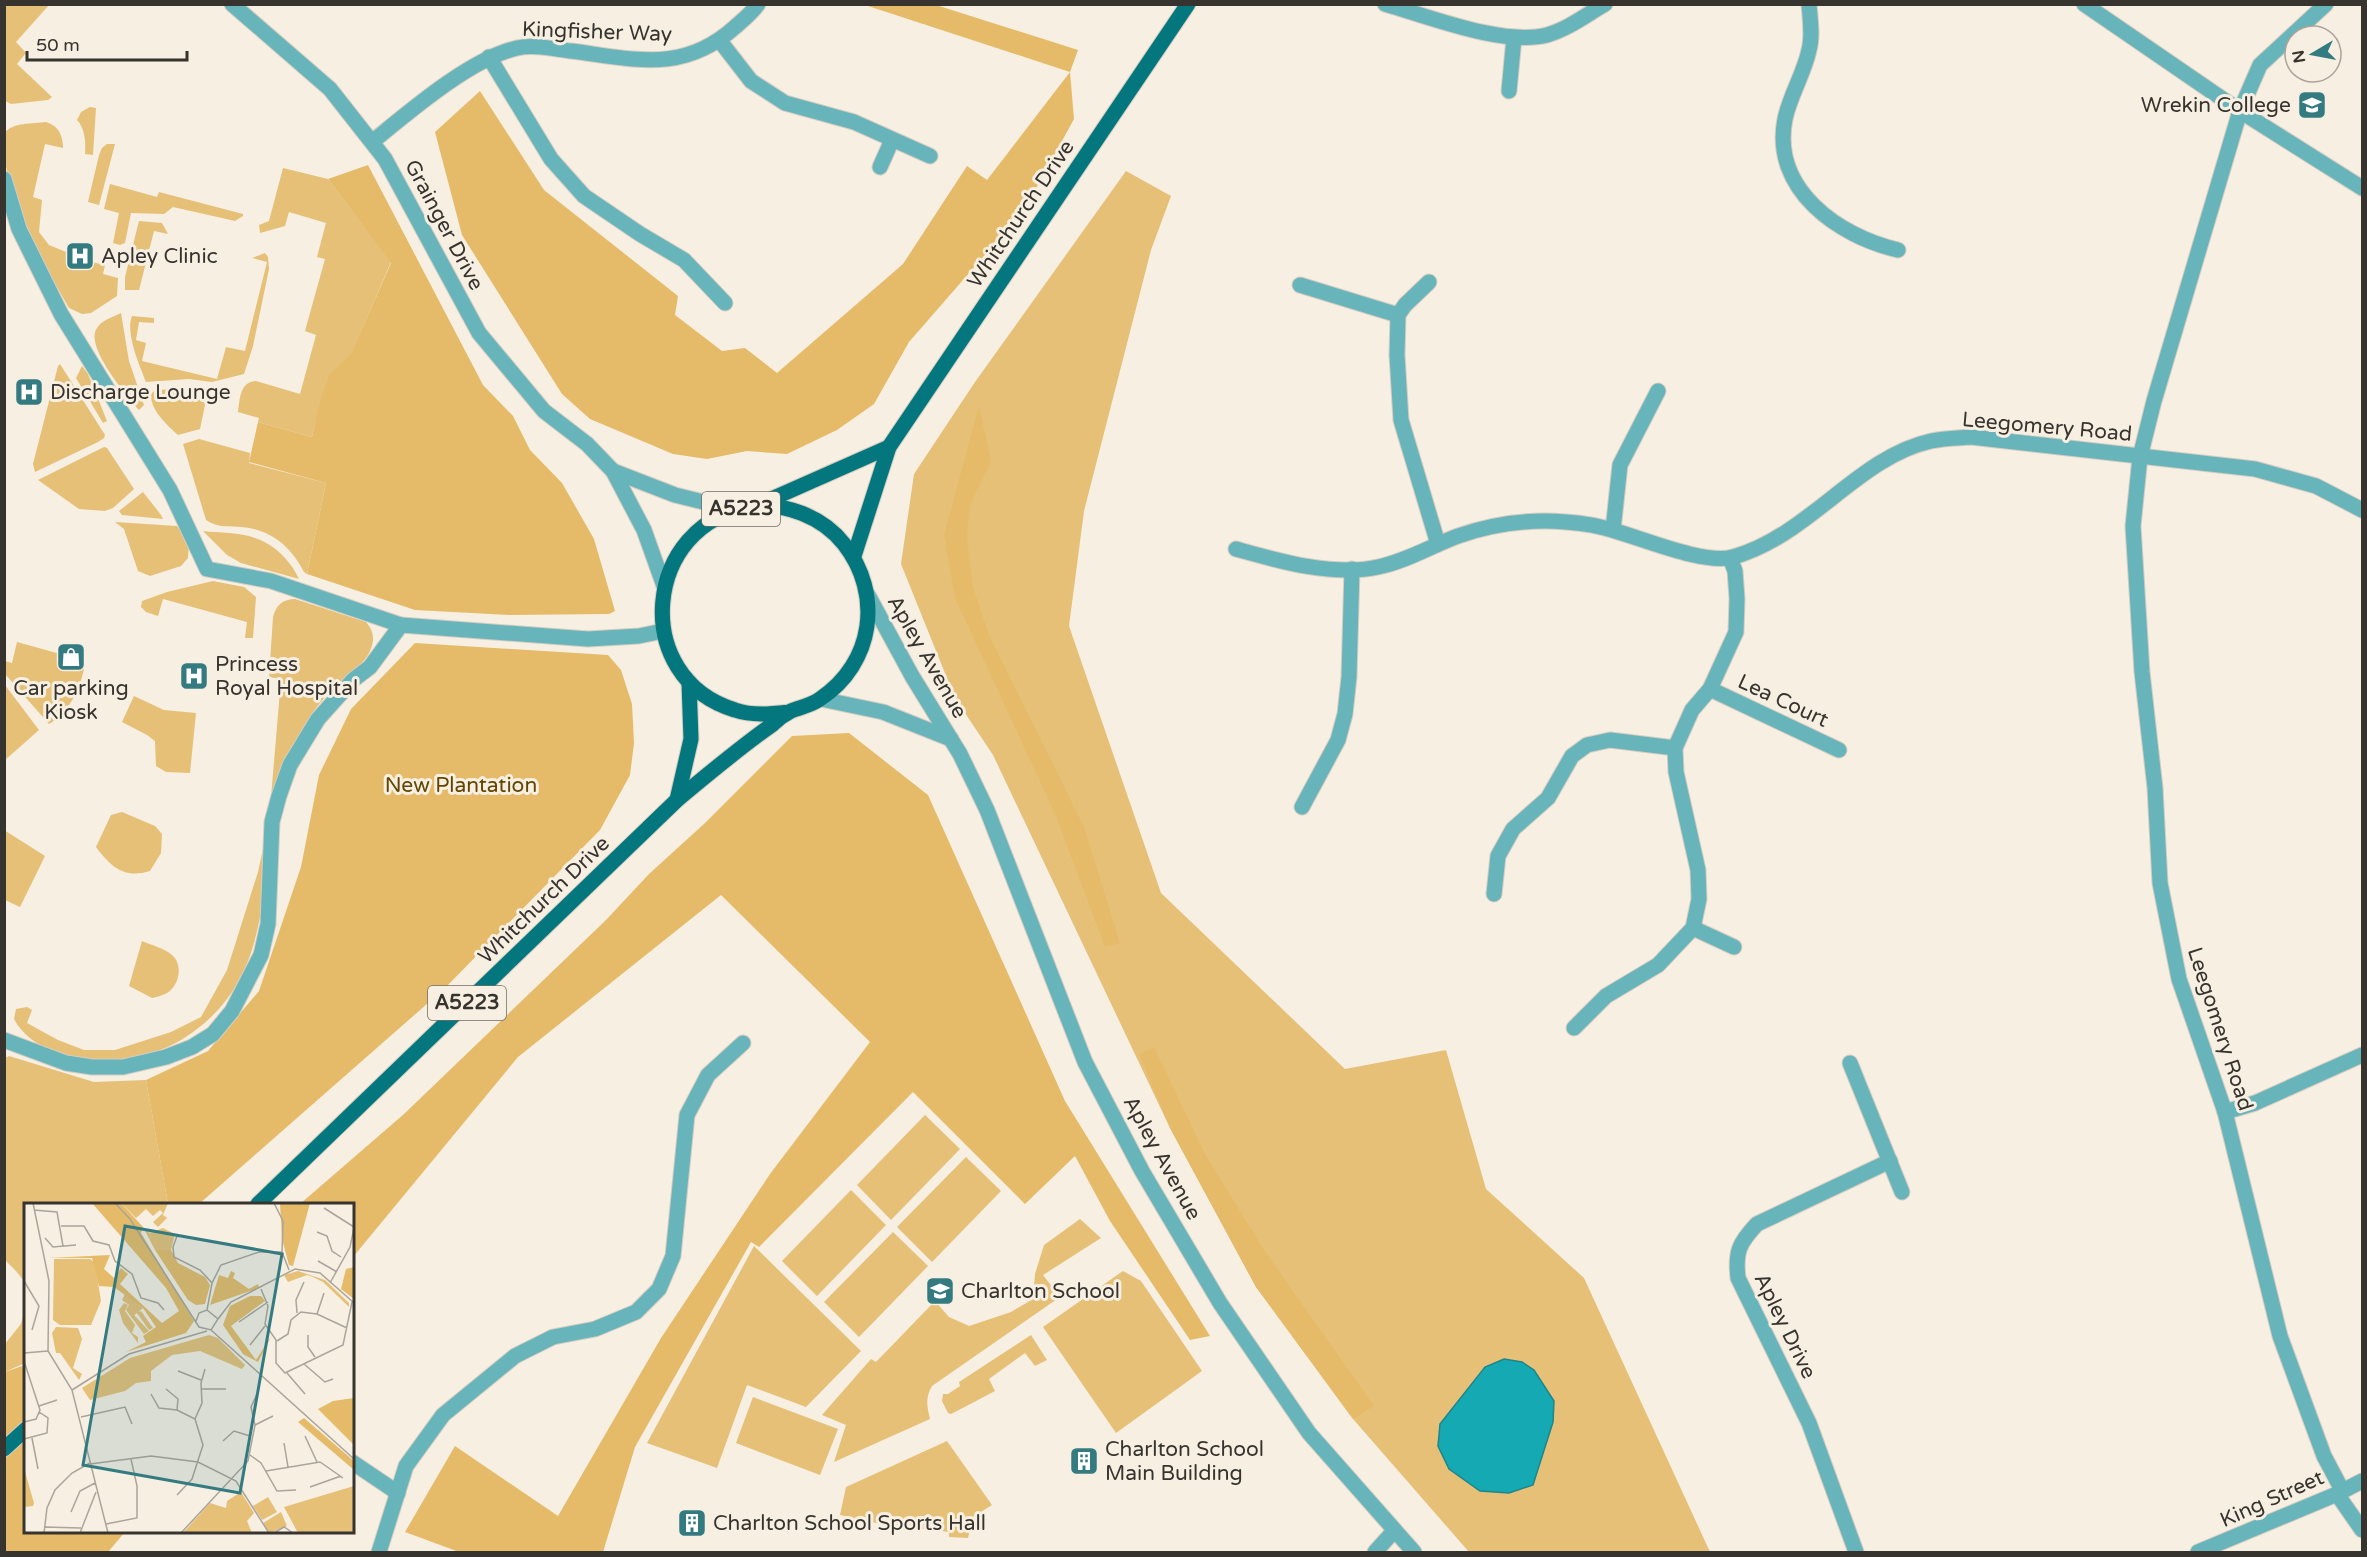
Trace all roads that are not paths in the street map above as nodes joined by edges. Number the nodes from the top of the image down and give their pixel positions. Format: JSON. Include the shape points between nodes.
{"nodes":[{"id":1,"x":232,"y":4,"type":"edge"},
{"id":2,"x":758,"y":4,"type":"edge"},
{"id":3,"x":1188,"y":4,"type":"edge"},
{"id":4,"x":1385,"y":4,"type":"edge"},
{"id":5,"x":1605,"y":4,"type":"edge"},
{"id":6,"x":1809,"y":4,"type":"edge"},
{"id":7,"x":2084,"y":4,"type":"edge"},
{"id":8,"x":2326,"y":4,"type":"edge"},
{"id":9,"x":1514,"y":38,"type":"junction"},
{"id":10,"x":720,"y":41,"type":"junction"},
{"id":11,"x":489,"y":57,"type":"junction"},
{"id":12,"x":1509,"y":91,"type":"dead end"},
{"id":13,"x":2240,"y":111,"type":"junction"},
{"id":14,"x":891,"y":140,"type":"junction"},
{"id":15,"x":372,"y":142,"type":"junction"},
{"id":16,"x":930,"y":156,"type":"dead end"},
{"id":17,"x":880,"y":167,"type":"dead end"},
{"id":18,"x":4,"y":179,"type":"edge"},
{"id":19,"x":2362,"y":188,"type":"edge"},
{"id":20,"x":1898,"y":250,"type":"dead end"},
{"id":21,"x":1429,"y":282,"type":"dead end"},
{"id":22,"x":1300,"y":285,"type":"dead end"},
{"id":23,"x":725,"y":303,"type":"dead end"},
{"id":24,"x":1398,"y":315,"type":"junction"},
{"id":25,"x":1658,"y":391,"type":"dead end"},
{"id":26,"x":889,"y":447,"type":"junction"},
{"id":27,"x":2140,"y":457,"type":"junction"},
{"id":28,"x":613,"y":471,"type":"junction"},
{"id":29,"x":753,"y":507,"type":"junction"},
{"id":30,"x":736,"y":510,"type":"junction"},
{"id":31,"x":2362,"y":510,"type":"edge"},
{"id":32,"x":1613,"y":530,"type":"junction"},
{"id":33,"x":1438,"y":544,"type":"junction"},
{"id":34,"x":1236,"y":549,"type":"dead end"},
{"id":35,"x":854,"y":556,"type":"junction"},
{"id":36,"x":1730,"y":558,"type":"junction"},
{"id":37,"x":1352,"y":569,"type":"junction"},
{"id":38,"x":664,"y":586,"type":"junction"},
{"id":39,"x":868,"y":595,"type":"junction"},
{"id":40,"x":401,"y":625,"type":"junction"},
{"id":41,"x":663,"y":631,"type":"junction"},
{"id":42,"x":689,"y":682,"type":"junction"},
{"id":43,"x":1710,"y":689,"type":"junction"},
{"id":44,"x":821,"y":699,"type":"junction"},
{"id":45,"x":789,"y":712,"type":"junction"},
{"id":46,"x":951,"y":739,"type":"junction"},
{"id":47,"x":1675,"y":748,"type":"junction"},
{"id":48,"x":1839,"y":750,"type":"dead end"},
{"id":49,"x":677,"y":800,"type":"junction"},
{"id":50,"x":1302,"y":807,"type":"dead end"},
{"id":51,"x":1494,"y":894,"type":"dead end"},
{"id":52,"x":1693,"y":928,"type":"junction"},
{"id":53,"x":1734,"y":947,"type":"dead end"},
{"id":54,"x":1574,"y":1028,"type":"dead end"},
{"id":55,"x":4,"y":1040,"type":"edge"},
{"id":56,"x":742,"y":1043,"type":"dead end"},
{"id":57,"x":2362,"y":1055,"type":"edge"},
{"id":58,"x":1850,"y":1063,"type":"dead end"},
{"id":59,"x":2225,"y":1112,"type":"junction"},
{"id":60,"x":1890,"y":1161,"type":"junction"},
{"id":61,"x":1902,"y":1192,"type":"dead end"},
{"id":62,"x":259,"y":1203,"type":"edge"},
{"id":63,"x":24,"y":1431,"type":"edge"},
{"id":64,"x":4,"y":1449,"type":"edge"},
{"id":65,"x":354,"y":1463,"type":"edge"},
{"id":66,"x":2362,"y":1481,"type":"edge"},
{"id":67,"x":2340,"y":1492,"type":"junction"},
{"id":68,"x":398,"y":1493,"type":"junction"},
{"id":69,"x":2362,"y":1530,"type":"edge"},
{"id":70,"x":1394,"y":1531,"type":"junction"},
{"id":71,"x":379,"y":1552,"type":"edge"},
{"id":72,"x":1376,"y":1552,"type":"edge"},
{"id":73,"x":1414,"y":1552,"type":"edge"},
{"id":74,"x":1856,"y":1552,"type":"edge"},
{"id":75,"x":2198,"y":1552,"type":"edge"}],
"edges":[{"from":1,"to":15,"type":"street","name":"Grainger Drive","via":[[330,89]]},
{"from":2,"to":10,"type":"street","name":"Kingfisher Way"},
{"from":3,"to":26,"type":"main road","name":"Whitchurch Drive"},
{"from":4,"to":9,"type":"street"},
{"from":5,"to":9,"type":"street","via":[[1550,34]]},
{"from":6,"to":20,"type":"street","via":[[1810,48],[1785,118],[1789,165],[1804,198],[1832,222],[1876,245]]},
{"from":7,"to":13,"type":"street"},
{"from":8,"to":13,"type":"street","name":"Leegomery Road","via":[[2260,65]]},
{"from":9,"to":12,"type":"street"},
{"from":10,"to":11,"type":"street","name":"Kingfisher Way","via":[[704,51],[667,60],[519,47]]},
{"from":10,"to":14,"type":"street","via":[[751,81],[785,103],[854,122]]},
{"from":11,"to":15,"type":"street","name":"Kingfisher Way","via":[[417,105]]},
{"from":11,"to":23,"type":"street","via":[[551,159],[585,196],[684,260]]},
{"from":13,"to":19,"type":"street"},
{"from":13,"to":27,"type":"street","name":"Leegomery Road"},
{"from":14,"to":16,"type":"street"},
{"from":14,"to":17,"type":"street"},
{"from":15,"to":28,"type":"street","name":"Grainger Drive","via":[[385,159],[479,333],[544,411],[587,444]]},
{"from":18,"to":40,"type":"street","via":[[19,229],[61,314],[170,490],[207,569],[272,581]]},
{"from":21,"to":24,"type":"street"},
{"from":22,"to":24,"type":"street"},
{"from":24,"to":33,"type":"street","via":[[1401,420]]},
{"from":25,"to":32,"type":"street","via":[[1620,465]]},
{"from":26,"to":29,"type":"main road","name":"Whitchurch Drive","number":"A5223"},
{"from":26,"to":35,"type":"main road","name":"Whitchurch Drive"},
{"from":27,"to":31,"type":"street","via":[[2255,468],[2316,486]]},
{"from":27,"to":36,"type":"street","name":"Leegomery Road","via":[[1971,437],[1930,441],[1870,470],[1798,526]]},
{"from":27,"to":59,"type":"street","name":"Leegomery Road","via":[[2133,526],[2135,574],[2160,883],[2178,979]]},
{"from":28,"to":30,"type":"street","name":"Grainger Drive","via":[[675,495]]},
{"from":28,"to":38,"type":"street","name":"Grainger Drive","via":[[644,530]]},
{"from":29,"to":30,"type":"main road","name":"Whitchurch Drive","number":"A5223"},
{"from":29,"to":35,"type":"main road","name":"Whitchurch Drive","number":"A5223","via":[[800,512],[821,523]]},
{"from":30,"to":38,"type":"main road","name":"Whitchurch Drive","number":"A5223","via":[[703,526],[678,553]]},
{"from":32,"to":33,"type":"street","via":[[1566,522],[1524,521],[1460,535]]},
{"from":32,"to":36,"type":"street","via":[[1700,557]]},
{"from":33,"to":37,"type":"street","via":[[1377,568]]},
{"from":34,"to":37,"type":"street","via":[[1286,563]]},
{"from":35,"to":39,"type":"main road","name":"Whitchurch Drive","number":"A5223"},
{"from":36,"to":43,"type":"street","via":[[1735,571],[1736,632]]},
{"from":37,"to":50,"type":"street","via":[[1345,714],[1338,740]]},
{"from":38,"to":41,"type":"main road","name":"Whitchurch Drive","number":"A5223"},
{"from":39,"to":44,"type":"main road","name":"Whitchurch Drive","number":"A5223","via":[[868,625],[860,654],[843,679]]},
{"from":39,"to":46,"type":"street","name":"Apley Avenue"},
{"from":40,"to":41,"type":"street","via":[[588,639]]},
{"from":40,"to":55,"type":"street","via":[[370,667],[318,719],[290,765],[272,822],[268,924],[261,955],[231,1011],[213,1034],[166,1058],[123,1067],[66,1063]]},
{"from":41,"to":42,"type":"main road","name":"Whitchurch Drive","number":"A5223","via":[[672,658]]},
{"from":42,"to":45,"type":"main road","name":"Whitchurch Drive","number":"A5223","via":[[710,699],[735,710],[762,715]]},
{"from":42,"to":49,"type":"main road","via":[[691,739]]},
{"from":43,"to":47,"type":"street","via":[[1692,710]]},
{"from":43,"to":48,"type":"street","name":"Lea Court"},
{"from":44,"to":45,"type":"main road","name":"Whitchurch Drive","number":"A5223"},
{"from":44,"to":46,"type":"street","name":"Apley Avenue","via":[[884,712]]},
{"from":45,"to":49,"type":"main road","name":"Whitchurch Drive","number":"A5223"},
{"from":46,"to":70,"type":"street","name":"Apley Avenue","via":[[987,810],[1085,1062],[1142,1171],[1220,1303],[1309,1433]]},
{"from":47,"to":51,"type":"street","via":[[1610,740],[1587,745],[1572,756],[1548,798],[1514,830],[1498,856]]},
{"from":47,"to":52,"type":"street","via":[[1676,772],[1698,870],[1699,899]]},
{"from":49,"to":62,"type":"main road","name":"Whitchurch Drive","number":"A5223"},
{"from":52,"to":53,"type":"street"},
{"from":52,"to":54,"type":"street","via":[[1658,965],[1606,996]]},
{"from":56,"to":68,"type":"street","via":[[708,1075],[687,1115],[673,1256],[659,1290],[636,1312],[595,1329],[553,1337],[514,1356],[443,1415],[406,1466]]},
{"from":57,"to":59,"type":"street","via":[[2255,1103]]},
{"from":58,"to":60,"type":"street"},
{"from":59,"to":67,"type":"street","name":"Leegomery Road","via":[[2280,1336]]},
{"from":60,"to":61,"type":"street"},
{"from":60,"to":74,"type":"street","name":"Apley Drive","via":[[1757,1224],[1742,1239],[1736,1259],[1738,1278],[1809,1423]]},
{"from":63,"to":64,"type":"main road"},
{"from":65,"to":68,"type":"street"},
{"from":66,"to":67,"type":"street","name":"King Street"},
{"from":67,"to":69,"type":"street","name":"Leegomery Road"},
{"from":67,"to":75,"type":"street","name":"King Street"},
{"from":68,"to":71,"type":"street"},
{"from":70,"to":72,"type":"street"},
{"from":70,"to":73,"type":"street","name":"Apley Avenue"}]}
